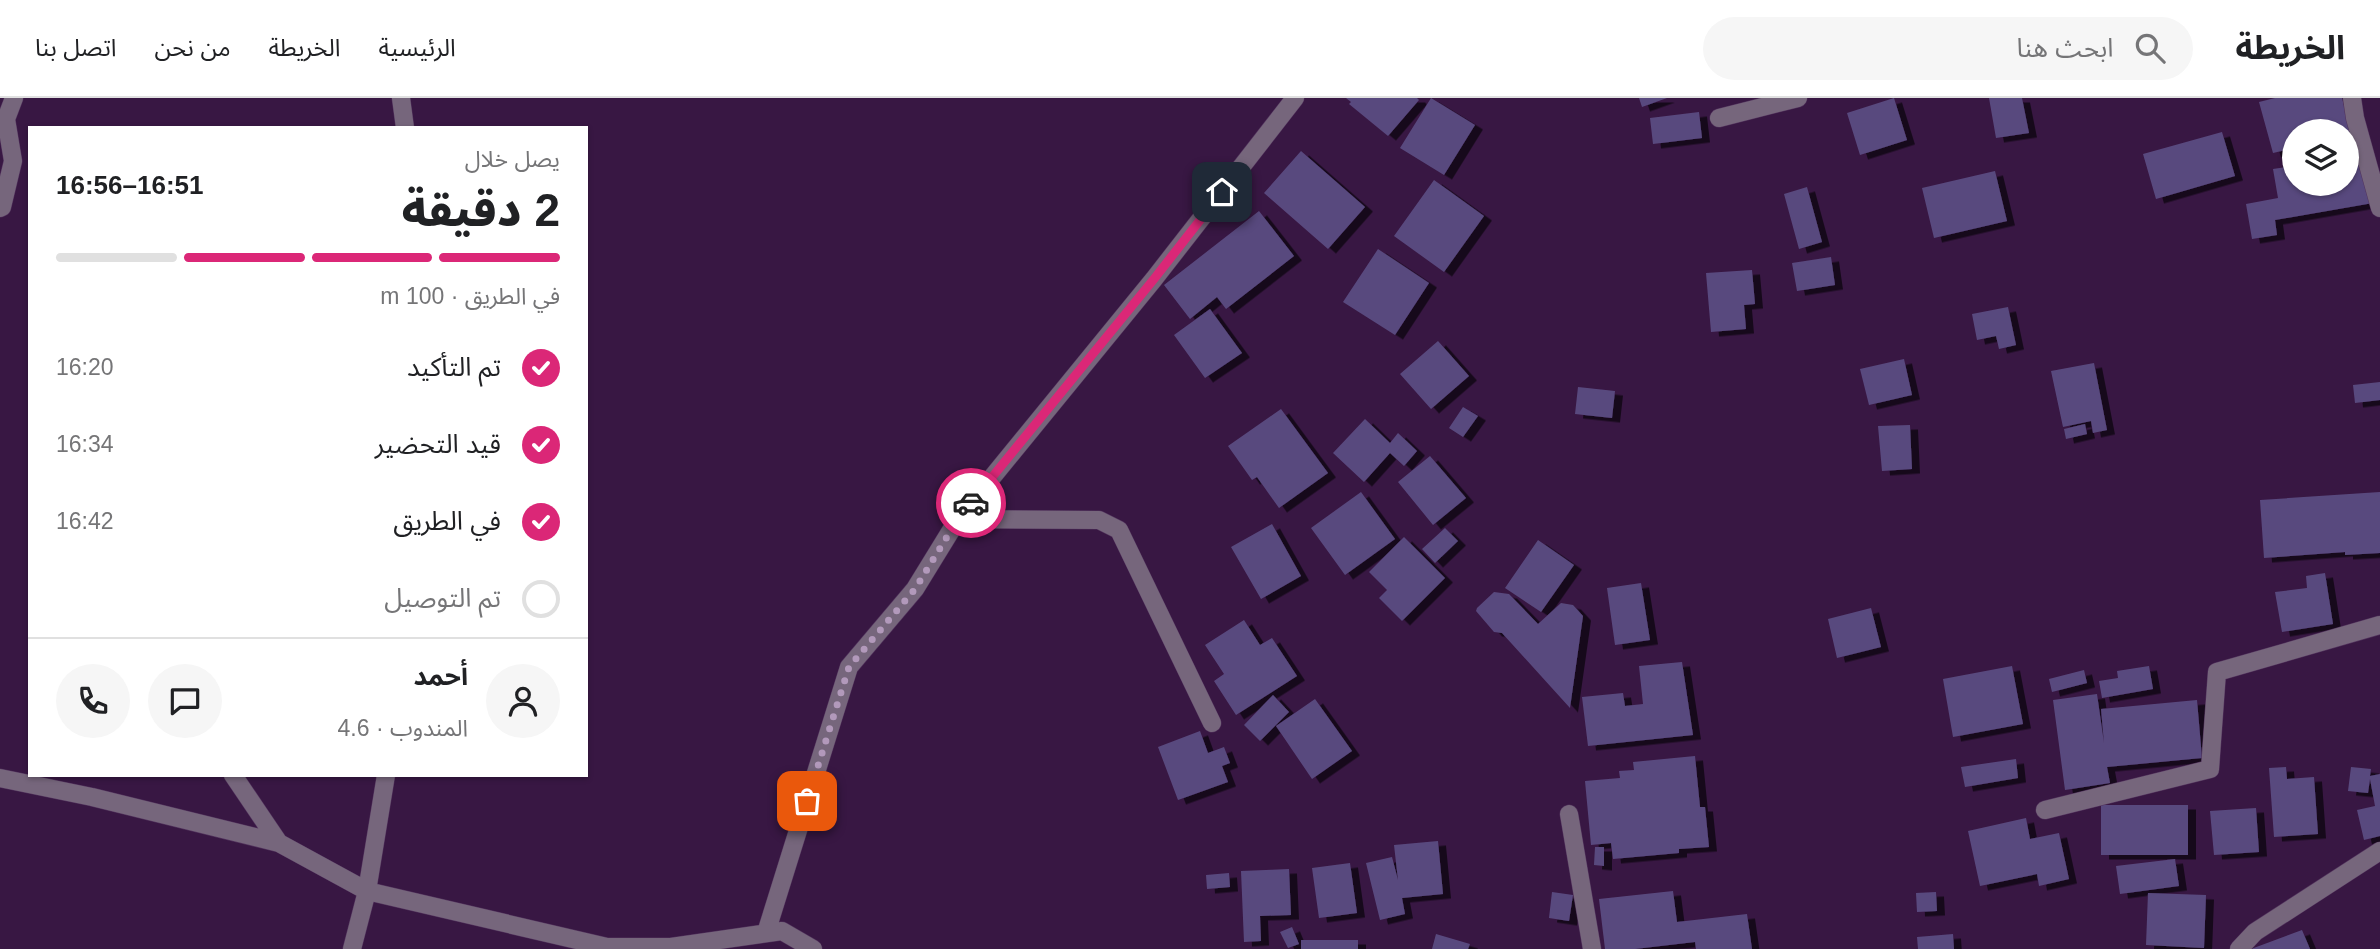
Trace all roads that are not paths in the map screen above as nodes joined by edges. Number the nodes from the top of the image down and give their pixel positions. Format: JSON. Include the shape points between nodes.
{"nodes":[{"id":1,"x":15,"y":98,"type":"edge"},
{"id":2,"x":401,"y":98,"type":"edge"},
{"id":3,"x":1798,"y":98,"type":"edge"},
{"id":4,"x":2353,"y":98,"type":"edge"},
{"id":5,"x":1288,"y":100,"type":"edge"},
{"id":6,"x":1719,"y":118,"type":"dead end"},
{"id":7,"x":405,"y":126,"type":"edge"},
{"id":8,"x":0,"y":208,"type":"edge"},
{"id":9,"x":2380,"y":208,"type":"edge"},
{"id":10,"x":958,"y":519,"type":"junction"},
{"id":11,"x":2380,"y":625,"type":"edge"},
{"id":12,"x":1212,"y":723,"type":"dead end"},
{"id":13,"x":234,"y":777,"type":"edge"},
{"id":14,"x":386,"y":777,"type":"edge"},
{"id":15,"x":0,"y":778,"type":"edge"},
{"id":16,"x":2045,"y":810,"type":"dead end"},
{"id":17,"x":1569,"y":814,"type":"dead end"},
{"id":18,"x":279,"y":843,"type":"junction"},
{"id":19,"x":2380,"y":851,"type":"edge"},
{"id":20,"x":367,"y":891,"type":"junction"},
{"id":21,"x":766,"y":933,"type":"junction"},
{"id":22,"x":352,"y":949,"type":"edge"},
{"id":23,"x":813,"y":949,"type":"edge"},
{"id":24,"x":1592,"y":949,"type":"edge"},
{"id":25,"x":2239,"y":949,"type":"edge"}],
"edges":[{"from":1,"to":8,"type":"street","via":[[6,119],[13,161]]},
{"from":2,"to":7,"type":"street"},
{"from":3,"to":6,"type":"street"},
{"from":4,"to":9,"type":"street"},
{"from":5,"to":10,"type":"street","via":[[1154,279]]},
{"from":10,"to":12,"type":"street","via":[[1100,520],[1119,530]]},
{"from":10,"to":21,"type":"street","via":[[915,589],[849,667]]},
{"from":11,"to":16,"type":"street","via":[[2217,672],[2210,769]]},
{"from":13,"to":18,"type":"street"},
{"from":14,"to":20,"type":"street"},
{"from":15,"to":18,"type":"street"},
{"from":17,"to":24,"type":"street"},
{"from":18,"to":20,"type":"street"},
{"from":19,"to":25,"type":"street","via":[[2255,932]]},
{"from":20,"to":21,"type":"street","via":[[607,947],[671,947]]},
{"from":20,"to":22,"type":"street"},
{"from":21,"to":23,"type":"street","via":[[782,931]]}]}
